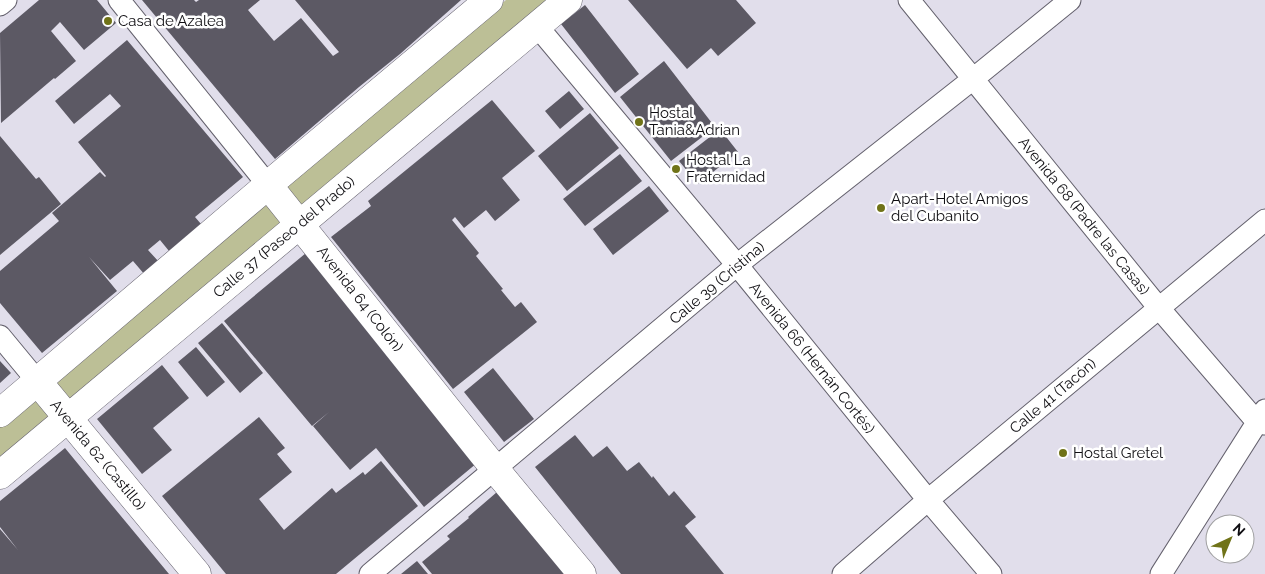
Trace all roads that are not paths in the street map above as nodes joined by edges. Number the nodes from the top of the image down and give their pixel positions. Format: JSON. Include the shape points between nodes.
{"nodes":[{"id":1,"x":6,"y":0,"type":"edge"},
{"id":2,"x":119,"y":0,"type":"edge"},
{"id":3,"x":489,"y":0,"type":"edge"},
{"id":4,"x":568,"y":0,"type":"edge"},
{"id":5,"x":909,"y":0,"type":"edge"},
{"id":6,"x":1070,"y":0,"type":"edge"},
{"id":7,"x":0,"y":5,"type":"edge"},
{"id":8,"x":537,"y":26,"type":"junction"},
{"id":9,"x":973,"y":79,"type":"junction"},
{"id":10,"x":268,"y":185,"type":"junction"},
{"id":11,"x":1265,"y":220,"type":"edge"},
{"id":12,"x":300,"y":224,"type":"junction"},
{"id":13,"x":737,"y":265,"type":"junction"},
{"id":14,"x":1158,"y":308,"type":"junction"},
{"id":15,"x":0,"y":336,"type":"edge"},
{"id":16,"x":38,"y":382,"type":"junction"},
{"id":17,"x":0,"y":413,"type":"edge"},
{"id":18,"x":67,"y":418,"type":"junction"},
{"id":19,"x":1262,"y":418,"type":"edge"},
{"id":20,"x":495,"y":469,"type":"junction"},
{"id":21,"x":0,"y":475,"type":"edge"},
{"id":22,"x":928,"y":500,"type":"junction"},
{"id":23,"x":197,"y":574,"type":"edge"},
{"id":24,"x":370,"y":574,"type":"edge"},
{"id":25,"x":582,"y":574,"type":"edge"},
{"id":26,"x":843,"y":574,"type":"edge"},
{"id":27,"x":991,"y":574,"type":"edge"},
{"id":28,"x":1160,"y":574,"type":"edge"}],
"edges":[{"from":1,"to":7,"type":"street"},
{"from":2,"to":10,"type":"street","name":"Avenida 64 (Colón)"},
{"from":3,"to":10,"type":"main road"},
{"from":4,"to":8,"type":"main road","name":"Calle 37 (Paseo del Prado)"},
{"from":5,"to":9,"type":"street","name":"Avenida 68 (Padre las Casas)"},
{"from":6,"to":9,"type":"street","name":"Calle 39 (Cristina)"},
{"from":8,"to":12,"type":"main road","name":"Calle 37 (Paseo del Prado)"},
{"from":8,"to":13,"type":"street","name":"Avenida 66 (Hernán Cortés)"},
{"from":9,"to":13,"type":"street","name":"Calle 39 (Cristina)"},
{"from":9,"to":14,"type":"street","name":"Avenida 68 (Padre las Casas)"},
{"from":10,"to":12,"type":"main road","name":"Avenida 64 (Colón)"},
{"from":10,"to":16,"type":"main road"},
{"from":11,"to":14,"type":"street","name":"Calle 41 (Tacón)"},
{"from":12,"to":18,"type":"main road","name":"Calle 37 (Paseo del Prado)"},
{"from":12,"to":20,"type":"main road","name":"Avenida 64 (Colón)"},
{"from":13,"to":20,"type":"street","name":"Calle 39 (Cristina)"},
{"from":13,"to":22,"type":"street","name":"Avenida 66 (Hernán Cortés)"},
{"from":14,"to":19,"type":"street","name":"Avenida 68 (Padre las Casas)"},
{"from":14,"to":22,"type":"street","name":"Calle 41 (Tacón)"},
{"from":15,"to":16,"type":"street","name":"Avenida 62 (Castillo)"},
{"from":16,"to":17,"type":"main road"},
{"from":16,"to":18,"type":"main road","name":"Avenida 62 (Castillo)"},
{"from":18,"to":21,"type":"main road","name":"Calle 37 (Paseo del Prado)"},
{"from":18,"to":23,"type":"main road","name":"Avenida 62 (Castillo)"},
{"from":19,"to":28,"type":"street"},
{"from":20,"to":24,"type":"street","name":"Calle 39 (Cristina)"},
{"from":20,"to":25,"type":"main road","name":"Avenida 64 (Colón)"},
{"from":22,"to":26,"type":"street","name":"Calle 41 (Tacón)"},
{"from":22,"to":27,"type":"street","name":"Avenida 66 (Hernán Cortés)"}]}
